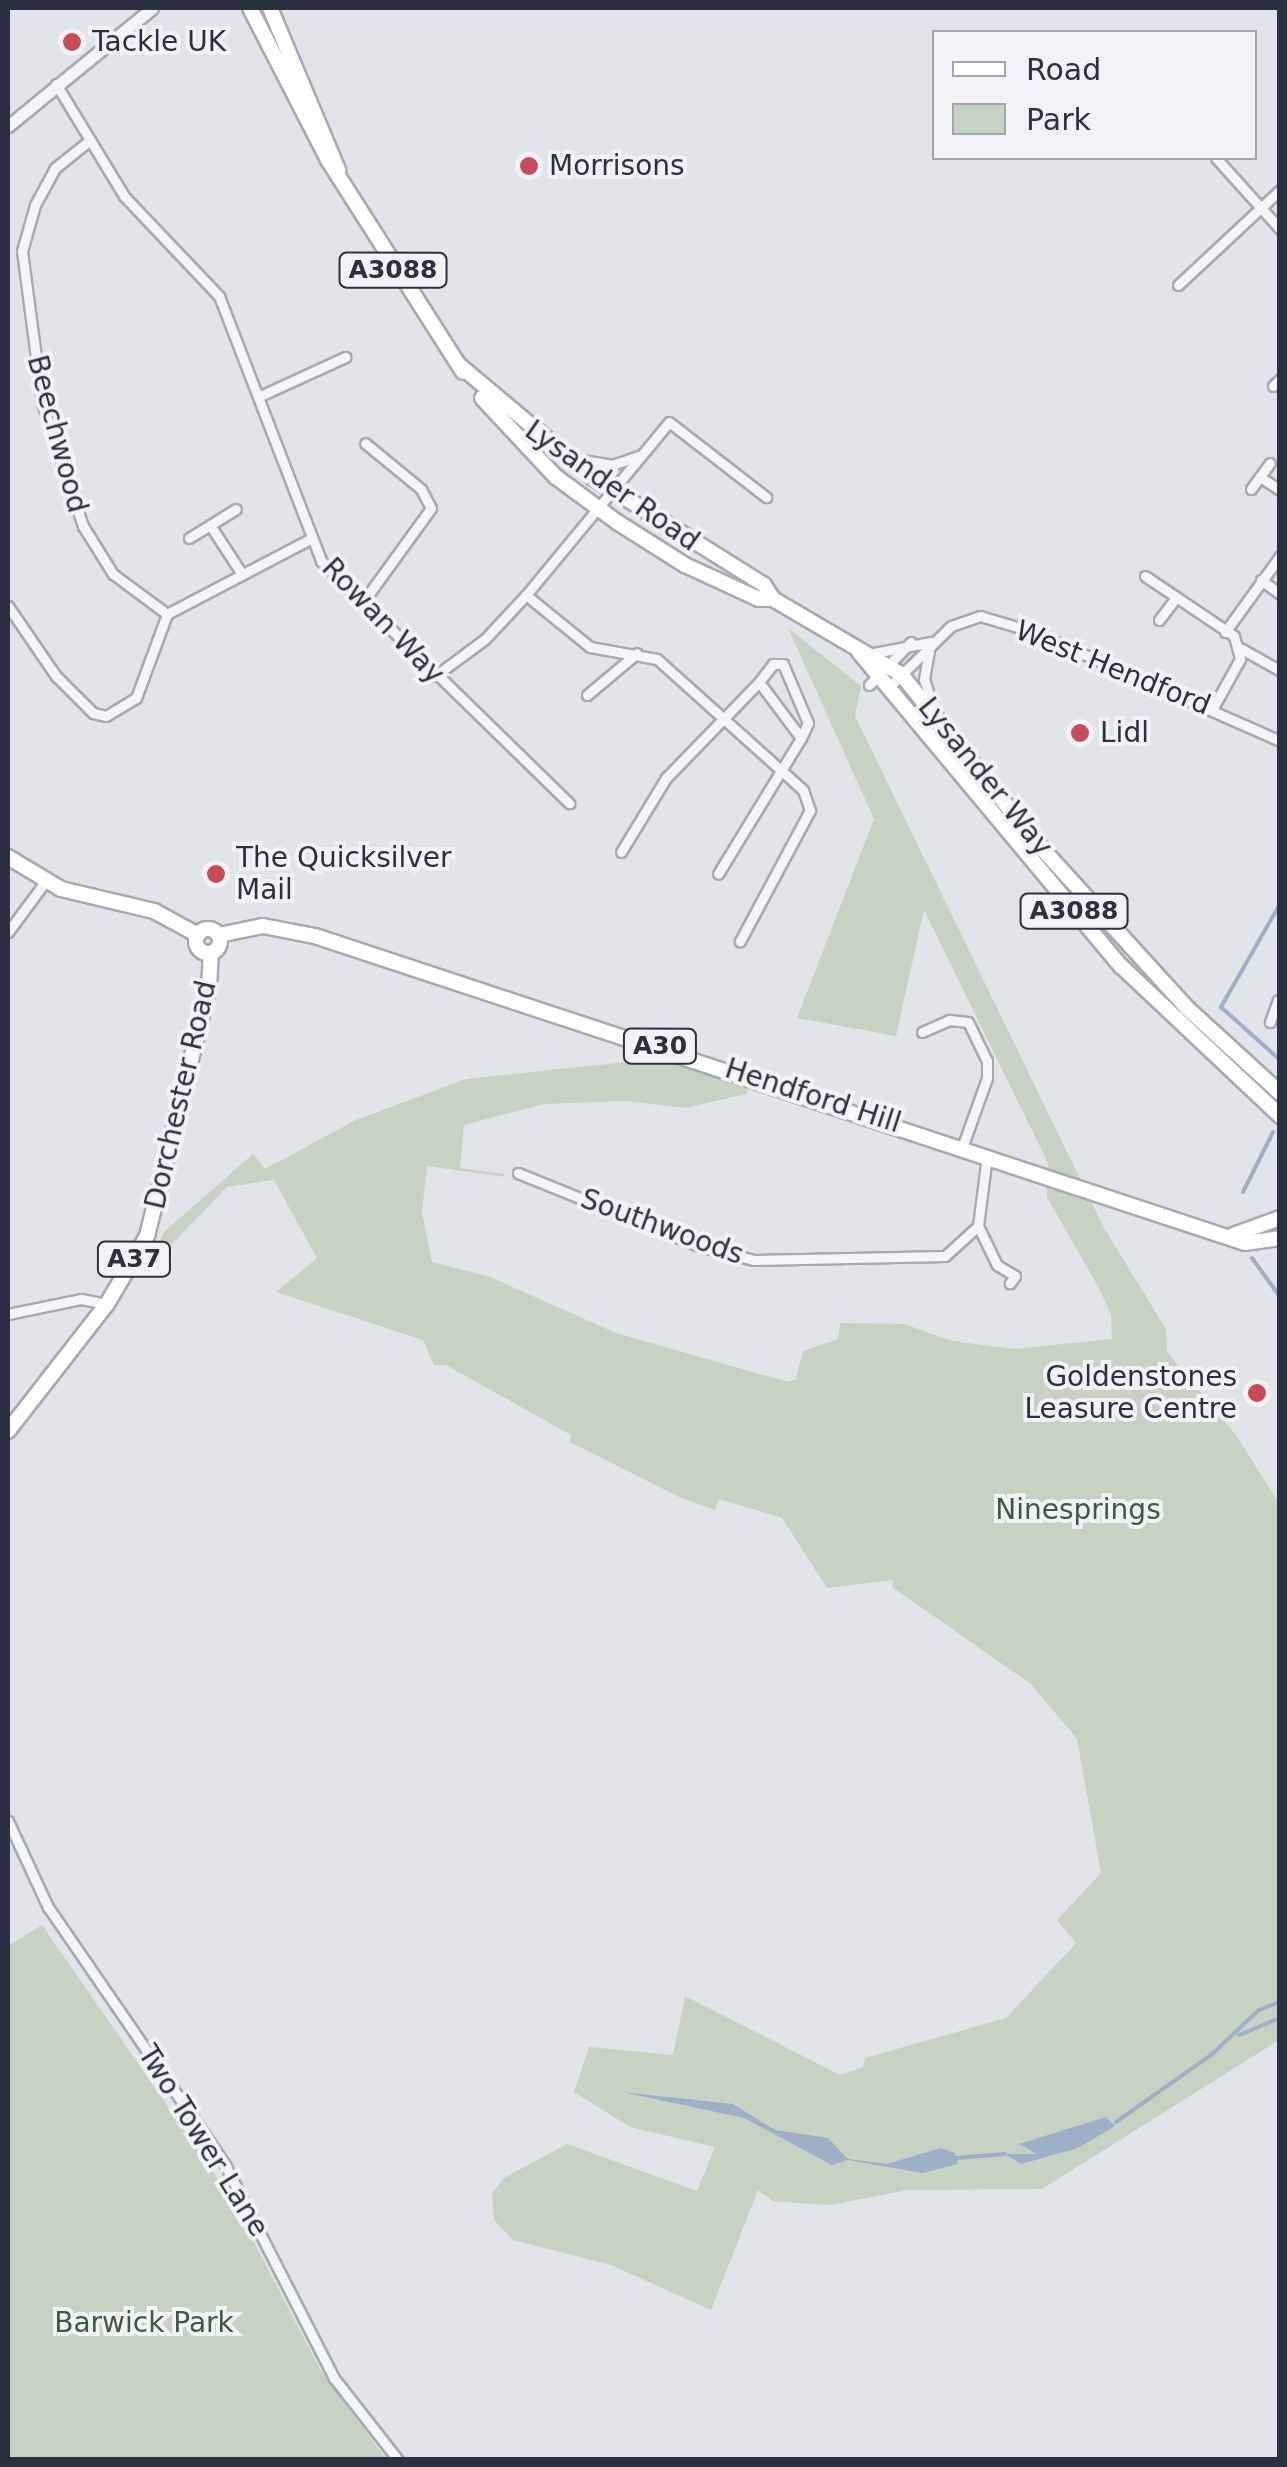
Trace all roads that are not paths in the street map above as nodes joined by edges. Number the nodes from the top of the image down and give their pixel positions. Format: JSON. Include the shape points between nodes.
{"nodes":[{"id":1,"x":250,"y":8,"type":"edge"},
{"id":2,"x":270,"y":8,"type":"edge"},
{"id":3,"x":147,"y":9,"type":"edge"},
{"id":4,"x":56,"y":84,"type":"junction"},
{"id":5,"x":8,"y":126,"type":"edge"},
{"id":6,"x":90,"y":140,"type":"junction"},
{"id":7,"x":1218,"y":160,"type":"edge"},
{"id":8,"x":338,"y":170,"type":"junction"},
{"id":9,"x":1280,"y":190,"type":"edge"},
{"id":10,"x":1260,"y":208,"type":"junction"},
{"id":11,"x":1280,"y":229,"type":"edge"},
{"id":12,"x":1178,"y":284,"type":"dead end"},
{"id":13,"x":346,"y":357,"type":"dead end"},
{"id":14,"x":458,"y":364,"type":"junction"},
{"id":15,"x":260,"y":396,"type":"junction"},
{"id":16,"x":365,"y":443,"type":"dead end"},
{"id":17,"x":564,"y":454,"type":"junction"},
{"id":18,"x":638,"y":456,"type":"junction"},
{"id":19,"x":1270,"y":463,"type":"dead end"},
{"id":20,"x":1260,"y":477,"type":"junction"},
{"id":21,"x":611,"y":488,"type":"junction"},
{"id":22,"x":1251,"y":489,"type":"dead end"},
{"id":23,"x":1280,"y":490,"type":"edge"},
{"id":24,"x":766,"y":497,"type":"dead end"},
{"id":25,"x":597,"y":508,"type":"junction"},
{"id":26,"x":236,"y":509,"type":"dead end"},
{"id":27,"x":210,"y":525,"type":"junction"},
{"id":28,"x":189,"y":538,"type":"dead end"},
{"id":29,"x":310,"y":539,"type":"junction"},
{"id":30,"x":1280,"y":556,"type":"edge"},
{"id":31,"x":242,"y":574,"type":"junction"},
{"id":32,"x":1145,"y":576,"type":"dead end"},
{"id":33,"x":1261,"y":580,"type":"junction"},
{"id":34,"x":1280,"y":594,"type":"edge"},
{"id":35,"x":526,"y":596,"type":"junction"},
{"id":36,"x":772,"y":598,"type":"junction"},
{"id":37,"x":1175,"y":599,"type":"junction"},
{"id":38,"x":364,"y":602,"type":"junction"},
{"id":39,"x":8,"y":606,"type":"edge"},
{"id":40,"x":168,"y":614,"type":"junction"},
{"id":41,"x":1159,"y":620,"type":"dead end"},
{"id":42,"x":1225,"y":632,"type":"junction"},
{"id":43,"x":911,"y":642,"type":"junction"},
{"id":44,"x":931,"y":642,"type":"junction"},
{"id":45,"x":1240,"y":648,"type":"junction"},
{"id":46,"x":866,"y":652,"type":"junction"},
{"id":47,"x":637,"y":653,"type":"junction"},
{"id":48,"x":896,"y":669,"type":"junction"},
{"id":49,"x":1280,"y":670,"type":"edge"},
{"id":50,"x":435,"y":676,"type":"junction"},
{"id":51,"x":759,"y":682,"type":"junction"},
{"id":52,"x":878,"y":683,"type":"junction"},
{"id":53,"x":586,"y":695,"type":"dead end"},
{"id":54,"x":1213,"y":708,"type":"junction"},
{"id":55,"x":721,"y":716,"type":"junction"},
{"id":56,"x":936,"y":716,"type":"junction"},
{"id":57,"x":801,"y":738,"type":"junction"},
{"id":58,"x":1280,"y":742,"type":"edge"},
{"id":59,"x":780,"y":776,"type":"junction"},
{"id":60,"x":569,"y":803,"type":"dead end"},
{"id":61,"x":621,"y":852,"type":"dead end"},
{"id":62,"x":8,"y":858,"type":"edge"},
{"id":63,"x":718,"y":874,"type":"dead end"},
{"id":64,"x":45,"y":882,"type":"junction"},
{"id":65,"x":8,"y":932,"type":"edge"},
{"id":66,"x":198,"y":935,"type":"junction"},
{"id":67,"x":219,"y":935,"type":"junction"},
{"id":68,"x":740,"y":941,"type":"dead end"},
{"id":69,"x":211,"y":953,"type":"junction"},
{"id":70,"x":1278,"y":1000,"type":"edge"},
{"id":71,"x":1275,"y":1020,"type":"edge"},
{"id":72,"x":922,"y":1032,"type":"dead end"},
{"id":73,"x":1280,"y":1093,"type":"edge"},
{"id":74,"x":1280,"y":1116,"type":"edge"},
{"id":75,"x":964,"y":1145,"type":"junction"},
{"id":76,"x":988,"y":1153,"type":"junction"},
{"id":77,"x":518,"y":1173,"type":"dead end"},
{"id":78,"x":1280,"y":1218,"type":"edge"},
{"id":79,"x":978,"y":1226,"type":"junction"},
{"id":80,"x":1233,"y":1235,"type":"junction"},
{"id":81,"x":1280,"y":1238,"type":"edge"},
{"id":82,"x":1010,"y":1283,"type":"dead end"},
{"id":83,"x":107,"y":1304,"type":"junction"},
{"id":84,"x":8,"y":1314,"type":"edge"},
{"id":85,"x":8,"y":1431,"type":"edge"},
{"id":86,"x":8,"y":1821,"type":"edge"},
{"id":87,"x":398,"y":2460,"type":"edge"}],
"edges":[{"from":1,"to":8,"type":"main road","name":"Lysander Road","number":"A3088"},
{"from":2,"to":8,"type":"main road","name":"Lysander Road","number":"A3088"},
{"from":3,"to":4,"type":"street"},
{"from":4,"to":5,"type":"street"},
{"from":4,"to":6,"type":"street","name":"Rowan Way"},
{"from":6,"to":15,"type":"street","name":"Rowan Way","via":[[124,196],[218,296]]},
{"from":6,"to":40,"type":"street","name":"Beechwood","via":[[55,168],[35,205],[22,251],[27,315],[42,403],[83,526],[114,574]]},
{"from":7,"to":10,"type":"street"},
{"from":8,"to":14,"type":"main road","name":"Lysander Road","number":"A3088","via":[[390,266]]},
{"from":9,"to":10,"type":"street"},
{"from":10,"to":11,"type":"street"},
{"from":10,"to":12,"type":"street"},
{"from":13,"to":15,"type":"street"},
{"from":14,"to":17,"type":"main road","name":"Lysander Road","number":"A3088"},
{"from":14,"to":25,"type":"main road","name":"Lysander Road","number":"A3088","via":[[497,419]]},
{"from":15,"to":29,"type":"street","name":"Rowan Way"},
{"from":16,"to":38,"type":"street","via":[[422,489],[431,508]]},
{"from":17,"to":18,"type":"street","via":[[591,466]]},
{"from":17,"to":21,"type":"main road","name":"Lysander Road","number":"A3088"},
{"from":18,"to":21,"type":"street"},
{"from":18,"to":24,"type":"street","via":[[669,422]]},
{"from":19,"to":20,"type":"street"},
{"from":20,"to":22,"type":"street"},
{"from":20,"to":23,"type":"street"},
{"from":21,"to":25,"type":"street"},
{"from":21,"to":36,"type":"main road","name":"Lysander Road","number":"A3088","via":[[764,586]]},
{"from":25,"to":35,"type":"street"},
{"from":25,"to":36,"type":"main road","name":"Lysander Road","number":"A3088","via":[[685,565],[759,599]]},
{"from":26,"to":27,"type":"street"},
{"from":27,"to":28,"type":"street"},
{"from":27,"to":31,"type":"street"},
{"from":29,"to":31,"type":"street"},
{"from":29,"to":38,"type":"street","name":"Rowan Way","via":[[321,561]]},
{"from":30,"to":33,"type":"street"},
{"from":31,"to":40,"type":"street"},
{"from":32,"to":37,"type":"street"},
{"from":33,"to":34,"type":"street"},
{"from":33,"to":42,"type":"street"},
{"from":35,"to":47,"type":"street","via":[[590,647]]},
{"from":35,"to":50,"type":"street","via":[[485,639]]},
{"from":36,"to":46,"type":"main road","name":"Lysander Road","number":"A3088"},
{"from":37,"to":41,"type":"street"},
{"from":37,"to":42,"type":"street"},
{"from":38,"to":50,"type":"street","name":"Rowan Way"},
{"from":39,"to":40,"type":"street","via":[[56,676],[92,713],[106,716],[136,698]]},
{"from":42,"to":45,"type":"street"},
{"from":43,"to":44,"type":"street"},
{"from":43,"to":46,"type":"street"},
{"from":43,"to":48,"type":"street"},
{"from":44,"to":48,"type":"street","name":"West Hendford"},
{"from":44,"to":54,"type":"street","name":"West Hendford","via":[[980,616]]},
{"from":44,"to":56,"type":"street","via":[[924,679]]},
{"from":45,"to":49,"type":"street"},
{"from":45,"to":54,"type":"street","via":[[1236,670]]},
{"from":46,"to":48,"type":"main road","name":"Lysander Road","number":"A3088"},
{"from":46,"to":52,"type":"main road","name":"Lysander Road","number":"A3088"},
{"from":47,"to":53,"type":"street"},
{"from":47,"to":55,"type":"street","via":[[657,658]]},
{"from":48,"to":52,"type":"street"},
{"from":48,"to":52,"type":"street"},
{"from":48,"to":56,"type":"main road","name":"Lysander Way","number":"A3088"},
{"from":50,"to":60,"type":"street","name":"Rowan Way"},
{"from":51,"to":55,"type":"street"},
{"from":51,"to":57,"type":"street"},
{"from":51,"to":57,"type":"street","via":[[774,664],[783,664],[808,723]]},
{"from":52,"to":74,"type":"main road","name":"Lysander Way","number":"A3088","via":[[1121,966]]},
{"from":54,"to":58,"type":"street","name":"West Hendford"},
{"from":55,"to":59,"type":"street"},
{"from":55,"to":61,"type":"street","via":[[666,778]]},
{"from":56,"to":73,"type":"main road","name":"Lysander Way","number":"A3088","via":[[1037,843],[1187,1008]]},
{"from":57,"to":59,"type":"street"},
{"from":59,"to":63,"type":"street"},
{"from":59,"to":68,"type":"street","via":[[802,790],[810,810]]},
{"from":62,"to":64,"type":"main road"},
{"from":64,"to":65,"type":"street"},
{"from":64,"to":66,"type":"main road","via":[[154,911]]},
{"from":66,"to":67,"type":"main road","via":[[208,928]]},
{"from":66,"to":69,"type":"main road","via":[[200,950]]},
{"from":67,"to":69,"type":"main road","via":[[220,946]]},
{"from":67,"to":75,"type":"main road","name":"Hendford Hill","number":"A30","via":[[263,926],[315,936]]},
{"from":69,"to":83,"type":"main road","name":"Dorchester Road","number":"A37","via":[[163,1190],[147,1236]]},
{"from":70,"to":71,"type":"street"},
{"from":72,"to":75,"type":"street","via":[[949,1020],[968,1022],[987,1061]]},
{"from":75,"to":76,"type":"main road","name":"Hendford Hill","number":"A30"},
{"from":76,"to":79,"type":"street"},
{"from":76,"to":80,"type":"main road","name":"Hendford Hill","number":"A30"},
{"from":77,"to":79,"type":"street","name":"Southwoods","via":[[699,1246],[754,1260],[945,1256]]},
{"from":78,"to":80,"type":"main road"},
{"from":79,"to":82,"type":"street","via":[[997,1264],[1015,1276]]},
{"from":80,"to":81,"type":"main road","name":"Hendford Hill","number":"A30","via":[[1250,1243]]},
{"from":83,"to":84,"type":"street","via":[[81,1299]]},
{"from":83,"to":85,"type":"main road","name":"Dorchester Road","number":"A37"},
{"from":86,"to":87,"type":"street","name":"Two Tower Lane","via":[[48,1906],[225,2165],[334,2378]]}]}
